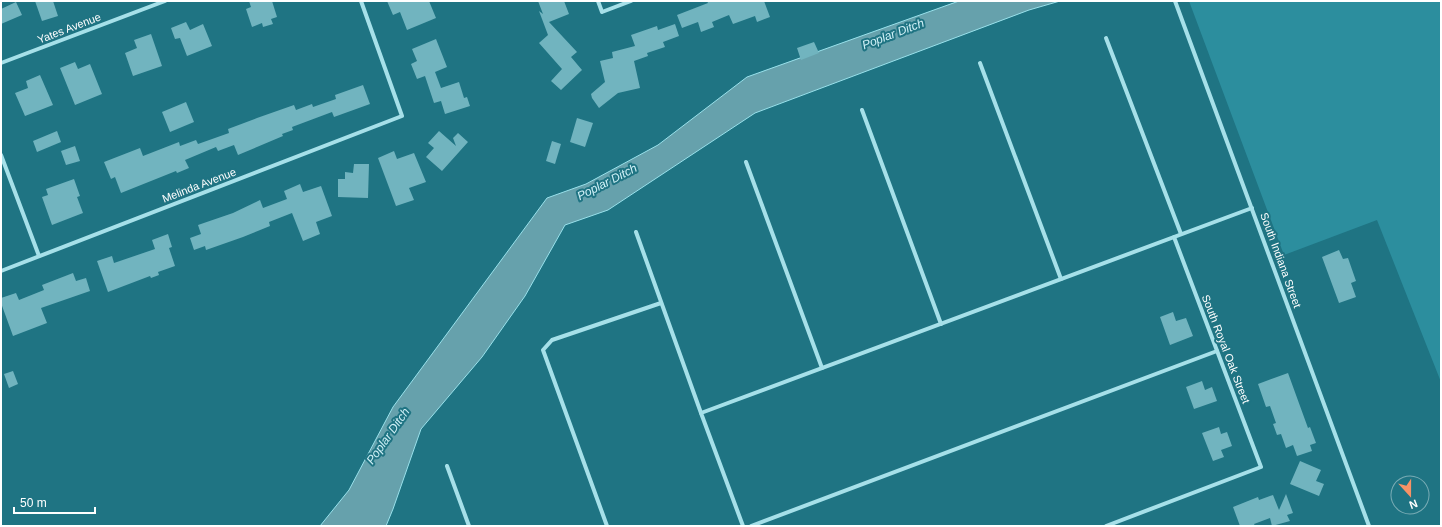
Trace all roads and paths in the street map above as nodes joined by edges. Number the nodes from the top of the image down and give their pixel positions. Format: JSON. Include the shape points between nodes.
{"nodes":[{"id":1,"x":166,"y":1,"type":"edge"},
{"id":2,"x":361,"y":1,"type":"edge"},
{"id":3,"x":598,"y":1,"type":"edge"},
{"id":4,"x":631,"y":1,"type":"edge"},
{"id":5,"x":1175,"y":1,"type":"edge"},
{"id":6,"x":1106,"y":38,"type":"dead end"},
{"id":7,"x":1,"y":63,"type":"edge"},
{"id":8,"x":980,"y":63,"type":"dead end"},
{"id":9,"x":862,"y":110,"type":"dead end"},
{"id":10,"x":1,"y":155,"type":"edge"},
{"id":11,"x":746,"y":162,"type":"dead end"},
{"id":12,"x":1252,"y":208,"type":"junction"},
{"id":13,"x":636,"y":232,"type":"dead end"},
{"id":14,"x":1181,"y":234,"type":"junction"},
{"id":15,"x":1174,"y":237,"type":"junction"},
{"id":16,"x":39,"y":256,"type":"junction"},
{"id":17,"x":1,"y":271,"type":"edge"},
{"id":18,"x":1061,"y":279,"type":"junction"},
{"id":19,"x":662,"y":303,"type":"junction"},
{"id":20,"x":941,"y":324,"type":"junction"},
{"id":21,"x":1217,"y":351,"type":"junction"},
{"id":22,"x":822,"y":368,"type":"junction"},
{"id":23,"x":702,"y":413,"type":"junction"},
{"id":24,"x":447,"y":466,"type":"dead end"},
{"id":25,"x":470,"y":526,"type":"edge"},
{"id":26,"x":607,"y":526,"type":"edge"},
{"id":27,"x":743,"y":526,"type":"edge"},
{"id":28,"x":751,"y":526,"type":"edge"},
{"id":29,"x":1106,"y":526,"type":"edge"},
{"id":30,"x":1369,"y":526,"type":"edge"}],
"edges":[{"from":1,"to":7,"type":"street","name":"Yates Avenue"},
{"from":2,"to":16,"type":"street","name":"Melinda Avenue","via":[[402,116]]},
{"from":3,"to":4,"type":"street","via":[[602,12]]},
{"from":5,"to":12,"type":"street","name":"South Indiana Street"},
{"from":6,"to":14,"type":"street"},
{"from":8,"to":18,"type":"street"},
{"from":9,"to":20,"type":"street"},
{"from":10,"to":16,"type":"street"},
{"from":11,"to":22,"type":"street"},
{"from":12,"to":14,"type":"street"},
{"from":12,"to":30,"type":"street","name":"South Indiana Street"},
{"from":13,"to":19,"type":"street"},
{"from":14,"to":15,"type":"street"},
{"from":15,"to":18,"type":"street"},
{"from":15,"to":21,"type":"street","name":"South Royal Oak Street"},
{"from":16,"to":17,"type":"street","name":"Melinda Avenue"},
{"from":18,"to":20,"type":"street"},
{"from":19,"to":23,"type":"street"},
{"from":19,"to":26,"type":"street","via":[[552,340],[542,350]]},
{"from":20,"to":22,"type":"street"},
{"from":21,"to":28,"type":"street"},
{"from":21,"to":29,"type":"street","name":"South Royal Oak Street","via":[[1261,467]]},
{"from":22,"to":23,"type":"street"},
{"from":23,"to":27,"type":"street"},
{"from":24,"to":25,"type":"street"}]}
